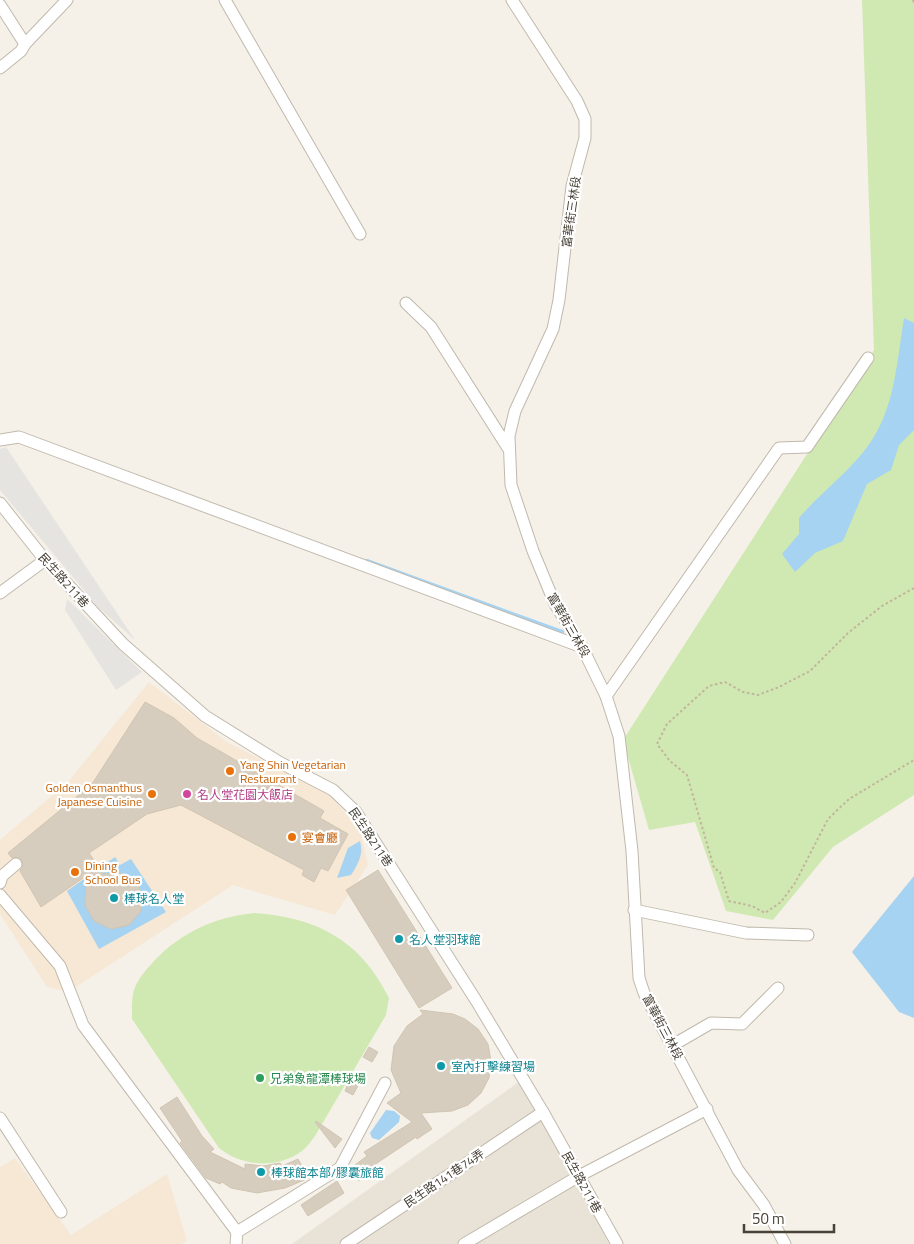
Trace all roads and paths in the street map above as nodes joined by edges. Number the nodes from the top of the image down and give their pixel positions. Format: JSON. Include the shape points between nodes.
{"nodes":[{"id":1,"x":67,"y":0,"type":"edge"},
{"id":2,"x":225,"y":0,"type":"edge"},
{"id":3,"x":512,"y":0,"type":"edge"},
{"id":4,"x":0,"y":5,"type":"edge"},
{"id":5,"x":24,"y":44,"type":"junction"},
{"id":6,"x":0,"y":68,"type":"edge"},
{"id":7,"x":360,"y":234,"type":"dead end"},
{"id":8,"x":406,"y":303,"type":"dead end"},
{"id":9,"x":868,"y":358,"type":"dead end"},
{"id":10,"x":0,"y":440,"type":"edge"},
{"id":11,"x":509,"y":449,"type":"junction"},
{"id":12,"x":0,"y":503,"type":"edge"},
{"id":13,"x":45,"y":560,"type":"junction"},
{"id":14,"x":914,"y":588,"type":"edge"},
{"id":15,"x":0,"y":593,"type":"edge"},
{"id":16,"x":582,"y":648,"type":"junction"},
{"id":17,"x":606,"y":696,"type":"junction"},
{"id":18,"x":914,"y":760,"type":"edge"},
{"id":19,"x":16,"y":864,"type":"dead end"},
{"id":20,"x":0,"y":883,"type":"edge"},
{"id":21,"x":0,"y":895,"type":"edge"},
{"id":22,"x":634,"y":910,"type":"junction"},
{"id":23,"x":808,"y":935,"type":"dead end"},
{"id":24,"x":778,"y":988,"type":"dead end"},
{"id":25,"x":673,"y":1045,"type":"junction"},
{"id":26,"x":385,"y":1083,"type":"dead end"},
{"id":27,"x":707,"y":1109,"type":"junction"},
{"id":28,"x":543,"y":1112,"type":"junction"},
{"id":29,"x":0,"y":1118,"type":"edge"},
{"id":30,"x":579,"y":1176,"type":"junction"},
{"id":31,"x":61,"y":1212,"type":"dead end"},
{"id":32,"x":236,"y":1238,"type":"edge"},
{"id":33,"x":613,"y":1243,"type":"edge"},
{"id":34,"x":346,"y":1244,"type":"edge"},
{"id":35,"x":464,"y":1244,"type":"edge"},
{"id":36,"x":785,"y":1244,"type":"edge"}],
"edges":[{"from":1,"to":5,"type":"street"},
{"from":2,"to":7,"type":"street"},
{"from":3,"to":11,"type":"street","name":"富華街三林段","via":[[577,101],[585,119],[585,138],[572,186],[553,329],[515,411]]},
{"from":4,"to":5,"type":"street"},
{"from":5,"to":6,"type":"street","via":[[21,51]]},
{"from":8,"to":11,"type":"street","via":[[431,327]]},
{"from":9,"to":17,"type":"street","via":[[807,447],[779,448]]},
{"from":10,"to":16,"type":"street","via":[[19,437]]},
{"from":11,"to":16,"type":"street","name":"富華街三林段","via":[[511,485],[533,551],[554,604]]},
{"from":12,"to":13,"type":"street","name":"民生路211巷"},
{"from":13,"to":15,"type":"street"},
{"from":13,"to":28,"type":"street","name":"民生路211巷","via":[[123,644],[206,716],[279,762],[333,790],[356,812]]},
{"from":14,"to":18,"type":"path","via":[[882,606],[810,670],[779,686],[758,695],[743,692],[725,682],[709,686],[668,724],[657,744],[687,775],[714,868],[720,872],[729,901],[752,906],[765,914],[781,902],[795,882],[828,819],[849,799]]},
{"from":16,"to":17,"type":"street","name":"富華街三林段"},
{"from":17,"to":22,"type":"street","name":"富華街三林段","via":[[619,736],[632,850]]},
{"from":19,"to":20,"type":"street","via":[[2,876]]},
{"from":21,"to":32,"type":"street","via":[[60,966],[83,1025]]},
{"from":22,"to":23,"type":"street","via":[[746,933]]},
{"from":22,"to":25,"type":"street","name":"富華街三林段","via":[[639,978]]},
{"from":24,"to":25,"type":"street","via":[[742,1024],[711,1023]]},
{"from":25,"to":27,"type":"street","name":"富華街三林段"},
{"from":26,"to":32,"type":"street","via":[[340,1168]]},
{"from":27,"to":30,"type":"street"},
{"from":27,"to":36,"type":"street","name":"富華街三林段","via":[[738,1170],[764,1205]]},
{"from":28,"to":30,"type":"street","name":"民生路211巷"},
{"from":28,"to":34,"type":"street","name":"民生路141巷74弄"},
{"from":29,"to":31,"type":"street"},
{"from":30,"to":33,"type":"street","name":"民生路211巷"},
{"from":30,"to":35,"type":"street"}]}
